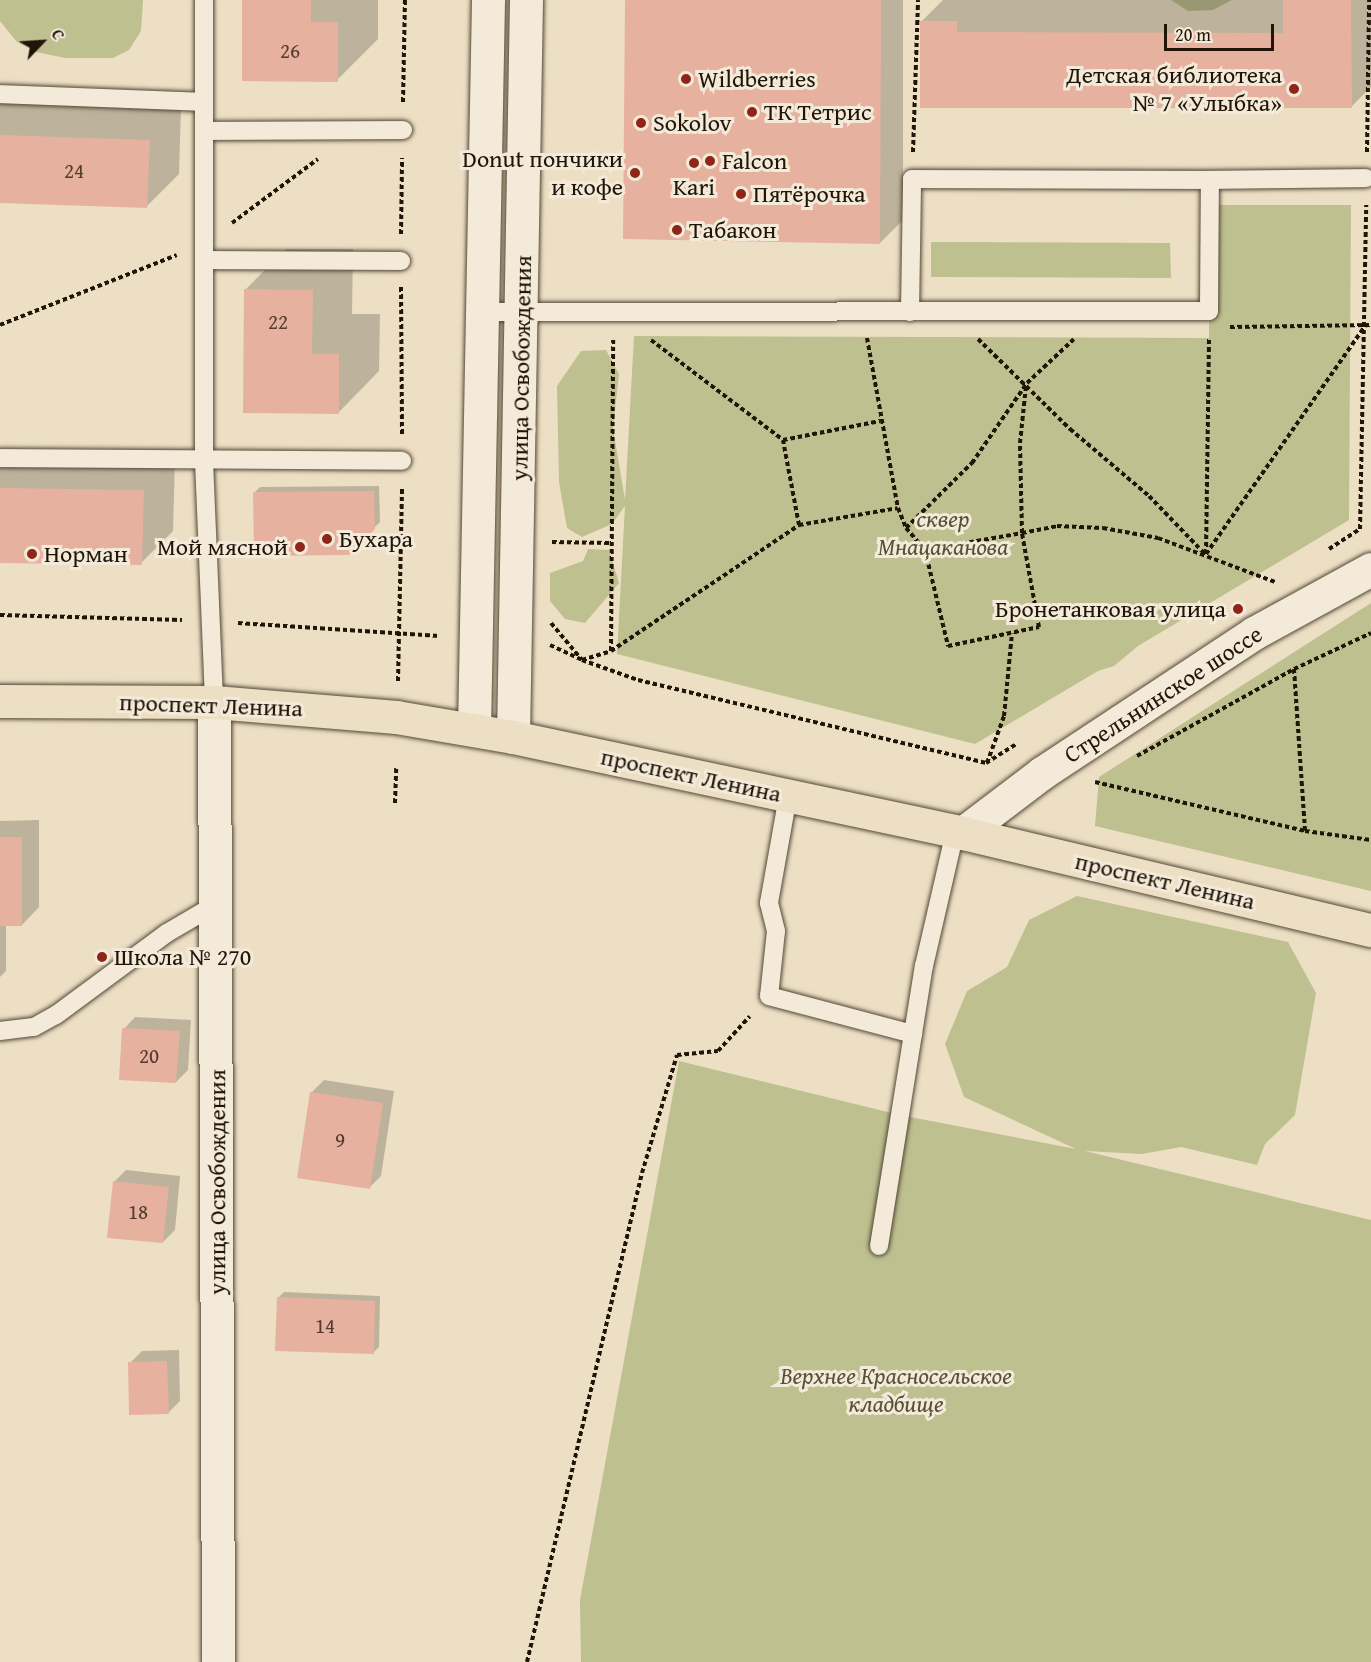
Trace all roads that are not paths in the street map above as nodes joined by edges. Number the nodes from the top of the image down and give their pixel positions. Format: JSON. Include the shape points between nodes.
{"nodes":[{"id":1,"x":204,"y":0,"type":"edge"},
{"id":2,"x":489,"y":0,"type":"edge"},
{"id":3,"x":526,"y":0,"type":"edge"},
{"id":4,"x":0,"y":94,"type":"edge"},
{"id":5,"x":204,"y":102,"type":"junction"},
{"id":6,"x":403,"y":130,"type":"road end"},
{"id":7,"x":204,"y":131,"type":"junction"},
{"id":8,"x":1366,"y":178,"type":"road end"},
{"id":9,"x":1210,"y":180,"type":"junction"},
{"id":10,"x":204,"y":260,"type":"junction"},
{"id":11,"x":401,"y":261,"type":"road end"},
{"id":12,"x":483,"y":312,"type":"junction"},
{"id":13,"x":522,"y":312,"type":"junction"},
{"id":14,"x":910,"y":312,"type":"junction"},
{"id":15,"x":0,"y":458,"type":"edge"},
{"id":16,"x":204,"y":461,"type":"junction"},
{"id":17,"x":402,"y":461,"type":"road end"},
{"id":18,"x":1371,"y":569,"type":"edge"},
{"id":19,"x":0,"y":701,"type":"edge"},
{"id":20,"x":214,"y":702,"type":"junction"},
{"id":21,"x":474,"y":730,"type":"junction"},
{"id":22,"x":513,"y":737,"type":"junction"},
{"id":23,"x":789,"y":796,"type":"junction"},
{"id":24,"x":959,"y":832,"type":"junction"},
{"id":25,"x":216,"y":912,"type":"junction"},
{"id":26,"x":1371,"y":930,"type":"edge"},
{"id":27,"x":0,"y":1031,"type":"edge"},
{"id":28,"x":913,"y":1034,"type":"junction"},
{"id":29,"x":879,"y":1246,"type":"dead end"},
{"id":30,"x":218,"y":1662,"type":"edge"}],
"edges":[{"from":1,"to":5,"type":"lane"},
{"from":2,"to":12,"type":"street","name":"улица Освобождения"},
{"from":3,"to":13,"type":"street","name":"улица Освобождения"},
{"from":4,"to":5,"type":"lane"},
{"from":5,"to":7,"type":"lane"},
{"from":6,"to":7,"type":"lane"},
{"from":7,"to":10,"type":"lane"},
{"from":8,"to":9,"type":"lane"},
{"from":9,"to":14,"type":"lane","via":[[912,179]]},
{"from":9,"to":14,"type":"lane","via":[[1209,319],[1109,311]]},
{"from":10,"to":11,"type":"lane"},
{"from":10,"to":16,"type":"lane"},
{"from":12,"to":13,"type":"lane"},
{"from":12,"to":21,"type":"street","name":"улица Освобождения"},
{"from":13,"to":14,"type":"lane"},
{"from":13,"to":22,"type":"street","name":"улица Освобождения"},
{"from":15,"to":16,"type":"lane"},
{"from":16,"to":17,"type":"lane"},
{"from":16,"to":20,"type":"lane"},
{"from":18,"to":24,"type":"street","name":"Стрельнинское шоссе","via":[[1254,633]]},
{"from":19,"to":20,"type":"main road","name":"проспект Ленина"},
{"from":20,"to":21,"type":"main road","name":"проспект Ленина","via":[[354,712]]},
{"from":20,"to":25,"type":"street","name":"улица Освобождения"},
{"from":21,"to":22,"type":"main road","name":"проспект Ленина"},
{"from":22,"to":23,"type":"main road","name":"проспект Ленина"},
{"from":23,"to":24,"type":"main road","name":"проспект Ленина"},
{"from":23,"to":28,"type":"lane","via":[[769,903],[776,932],[769,996]]},
{"from":24,"to":26,"type":"main road","name":"проспект Ленина"},
{"from":24,"to":28,"type":"lane","via":[[924,966]]},
{"from":25,"to":27,"type":"lane","via":[[202,912],[159,938],[56,1015],[34,1027]]},
{"from":25,"to":30,"type":"street","name":"улица Освобождения"},
{"from":28,"to":29,"type":"lane"}]}
